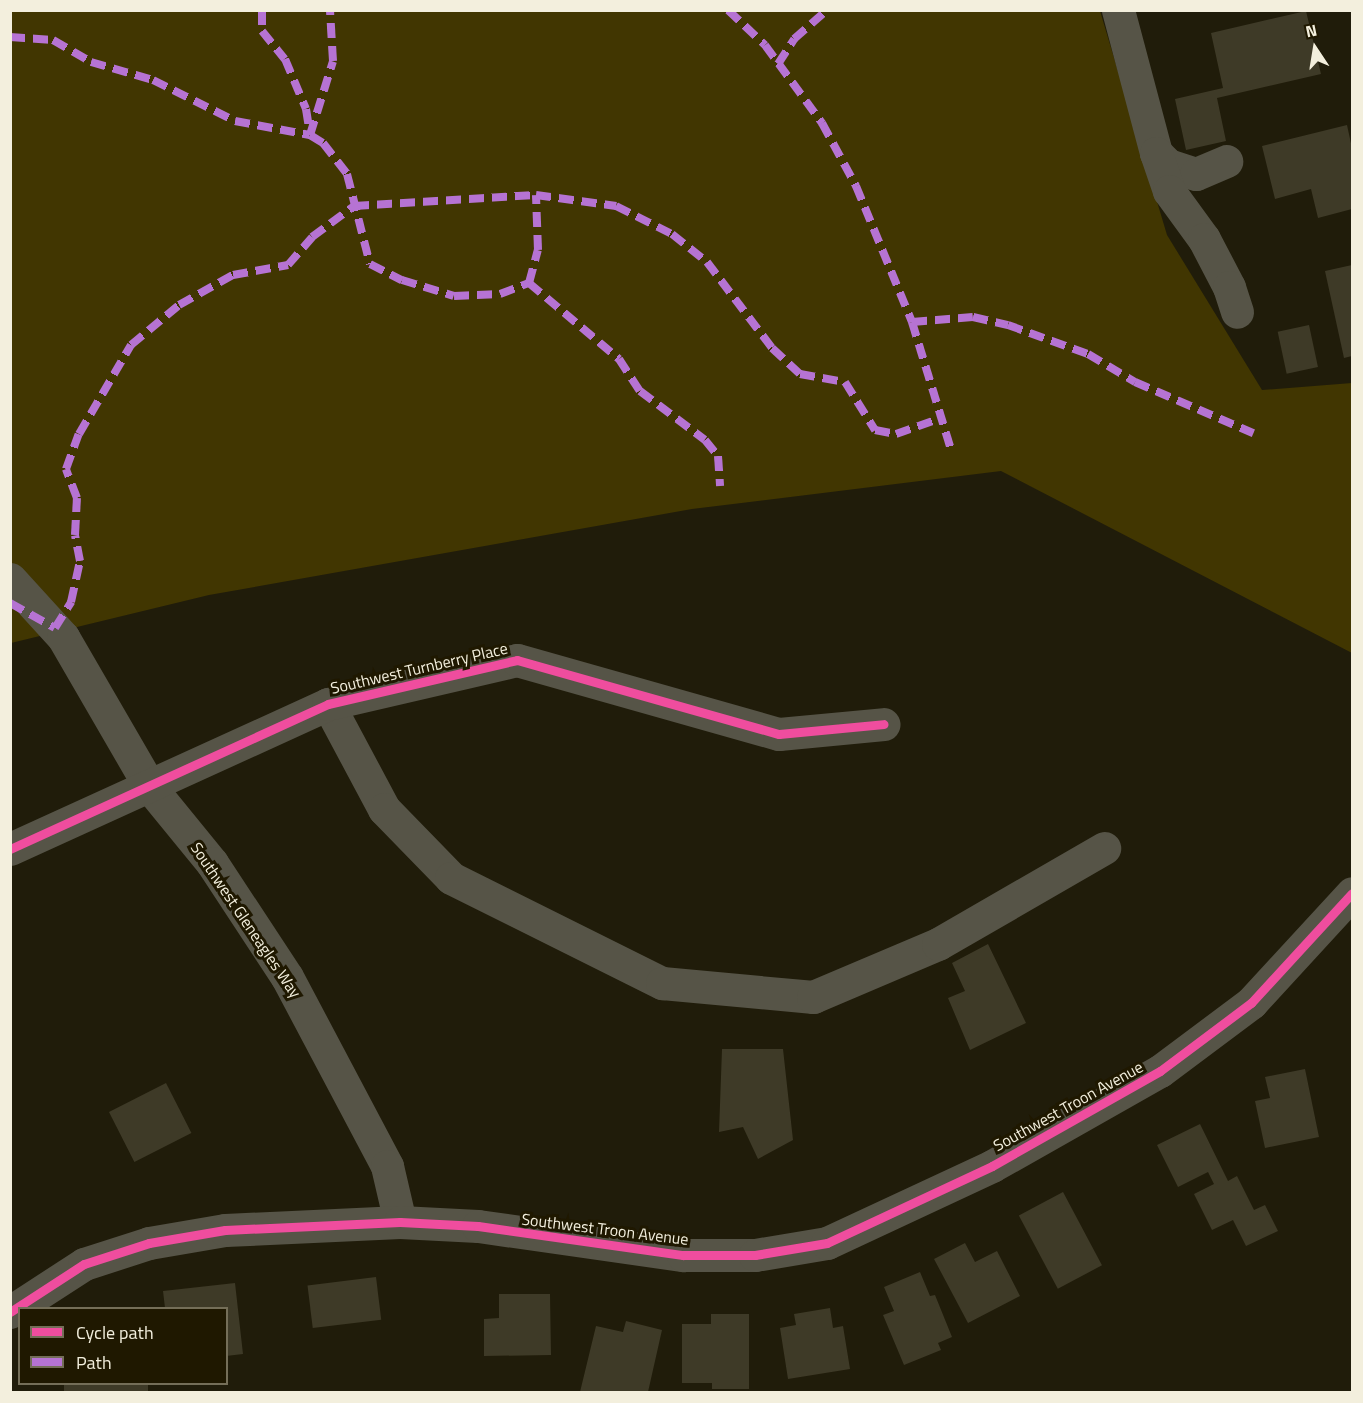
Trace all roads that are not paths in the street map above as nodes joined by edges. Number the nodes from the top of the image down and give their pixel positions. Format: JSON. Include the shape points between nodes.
{"nodes":[{"id":1,"x":1118,"y":10,"type":"edge"},
{"id":2,"x":1156,"y":153,"type":"junction"},
{"id":3,"x":1226,"y":161,"type":"dead end"},
{"id":4,"x":1237,"y":312,"type":"dead end"},
{"id":5,"x":10,"y":579,"type":"edge"},
{"id":6,"x":328,"y":704,"type":"junction"},
{"id":7,"x":884,"y":724,"type":"dead end"},
{"id":8,"x":150,"y":787,"type":"junction"},
{"id":9,"x":10,"y":849,"type":"edge"},
{"id":10,"x":1104,"y":849,"type":"dead end"},
{"id":11,"x":1353,"y":893,"type":"edge"},
{"id":12,"x":400,"y":1222,"type":"junction"},
{"id":13,"x":10,"y":1312,"type":"edge"}],
"edges":[{"from":1,"to":2,"type":"street"},
{"from":2,"to":3,"type":"street","via":[[1168,165],[1196,174]]},
{"from":2,"to":4,"type":"street","via":[[1170,191],[1182,214],[1204,239],[1229,286]]},
{"from":5,"to":8,"type":"street","name":"Southwest Gleneagles Way","via":[[63,637]]},
{"from":6,"to":7,"type":"street","name":"Southwest Turnberry Place","via":[[517,660],[779,734]]},
{"from":6,"to":8,"type":"street","name":"Southwest Turnberry Place"},
{"from":6,"to":10,"type":"street","via":[[384,809],[452,878],[662,983],[813,997],[938,944]]},
{"from":8,"to":9,"type":"street","name":"Southwest Turnberry Place"},
{"from":8,"to":12,"type":"street","name":"Southwest Gleneagles Way","via":[[212,863],[287,977],[387,1166]]},
{"from":11,"to":12,"type":"street","name":"Southwest Troon Avenue","via":[[1251,1004],[1160,1071],[992,1166],[827,1243],[755,1255],[683,1255],[478,1226]]},
{"from":12,"to":13,"type":"street","name":"Southwest Troon Avenue","via":[[225,1230],[149,1243],[84,1264]]}]}
